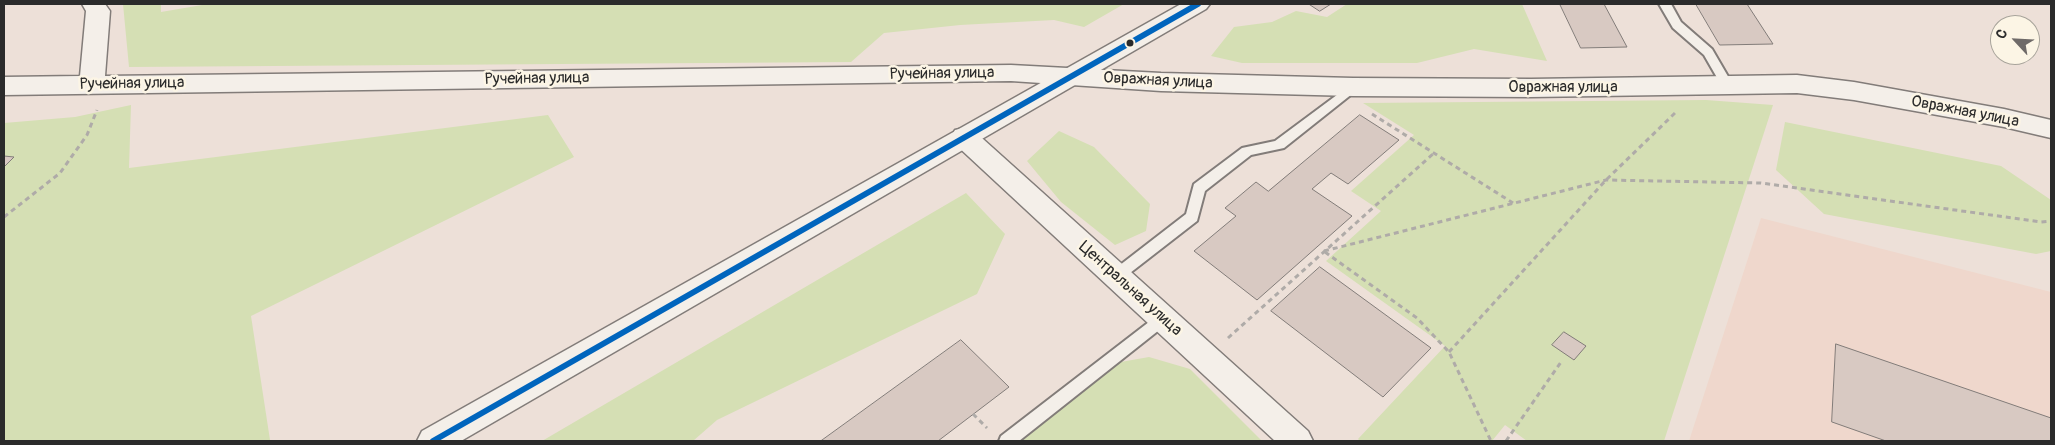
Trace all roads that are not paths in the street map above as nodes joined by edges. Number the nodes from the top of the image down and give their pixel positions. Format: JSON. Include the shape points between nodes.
{"nodes":[{"id":1,"x":93,"y":4,"type":"edge"},
{"id":2,"x":1198,"y":4,"type":"edge"},
{"id":3,"x":1665,"y":4,"type":"edge"},
{"id":4,"x":1070,"y":76,"type":"junction"},
{"id":5,"x":100,"y":85,"type":"junction"},
{"id":6,"x":1727,"y":85,"type":"junction"},
{"id":7,"x":4,"y":86,"type":"edge"},
{"id":8,"x":1348,"y":91,"type":"junction"},
{"id":9,"x":2051,"y":129,"type":"edge"},
{"id":10,"x":964,"y":137,"type":"junction"},
{"id":11,"x":1116,"y":276,"type":"junction"},
{"id":12,"x":1163,"y":319,"type":"junction"},
{"id":13,"x":434,"y":441,"type":"edge"},
{"id":14,"x":1007,"y":441,"type":"edge"},
{"id":15,"x":1298,"y":441,"type":"edge"}],
"edges":[{"from":1,"to":5,"type":"street","via":[[98,11]]},
{"from":2,"to":4,"type":"street"},
{"from":3,"to":6,"type":"lane","via":[[1677,25],[1708,52]]},
{"from":4,"to":5,"type":"street","name":"Ручейная улица","via":[[1011,73]]},
{"from":4,"to":8,"type":"street","name":"Овражная улица"},
{"from":4,"to":10,"type":"street"},
{"from":5,"to":7,"type":"street","name":"Ручейная улица"},
{"from":6,"to":8,"type":"street","name":"Овражная улица"},
{"from":6,"to":9,"type":"street","name":"Овражная улица","via":[[1797,84],[1854,91]]},
{"from":8,"to":11,"type":"lane","via":[[1279,145],[1247,151],[1199,188],[1192,217]]},
{"from":10,"to":11,"type":"street","name":"Центральная улица"},
{"from":10,"to":13,"type":"street"},
{"from":11,"to":12,"type":"street","name":"Центральная улица"},
{"from":12,"to":14,"type":"lane"},
{"from":12,"to":15,"type":"street","name":"Центральная улица"}]}
